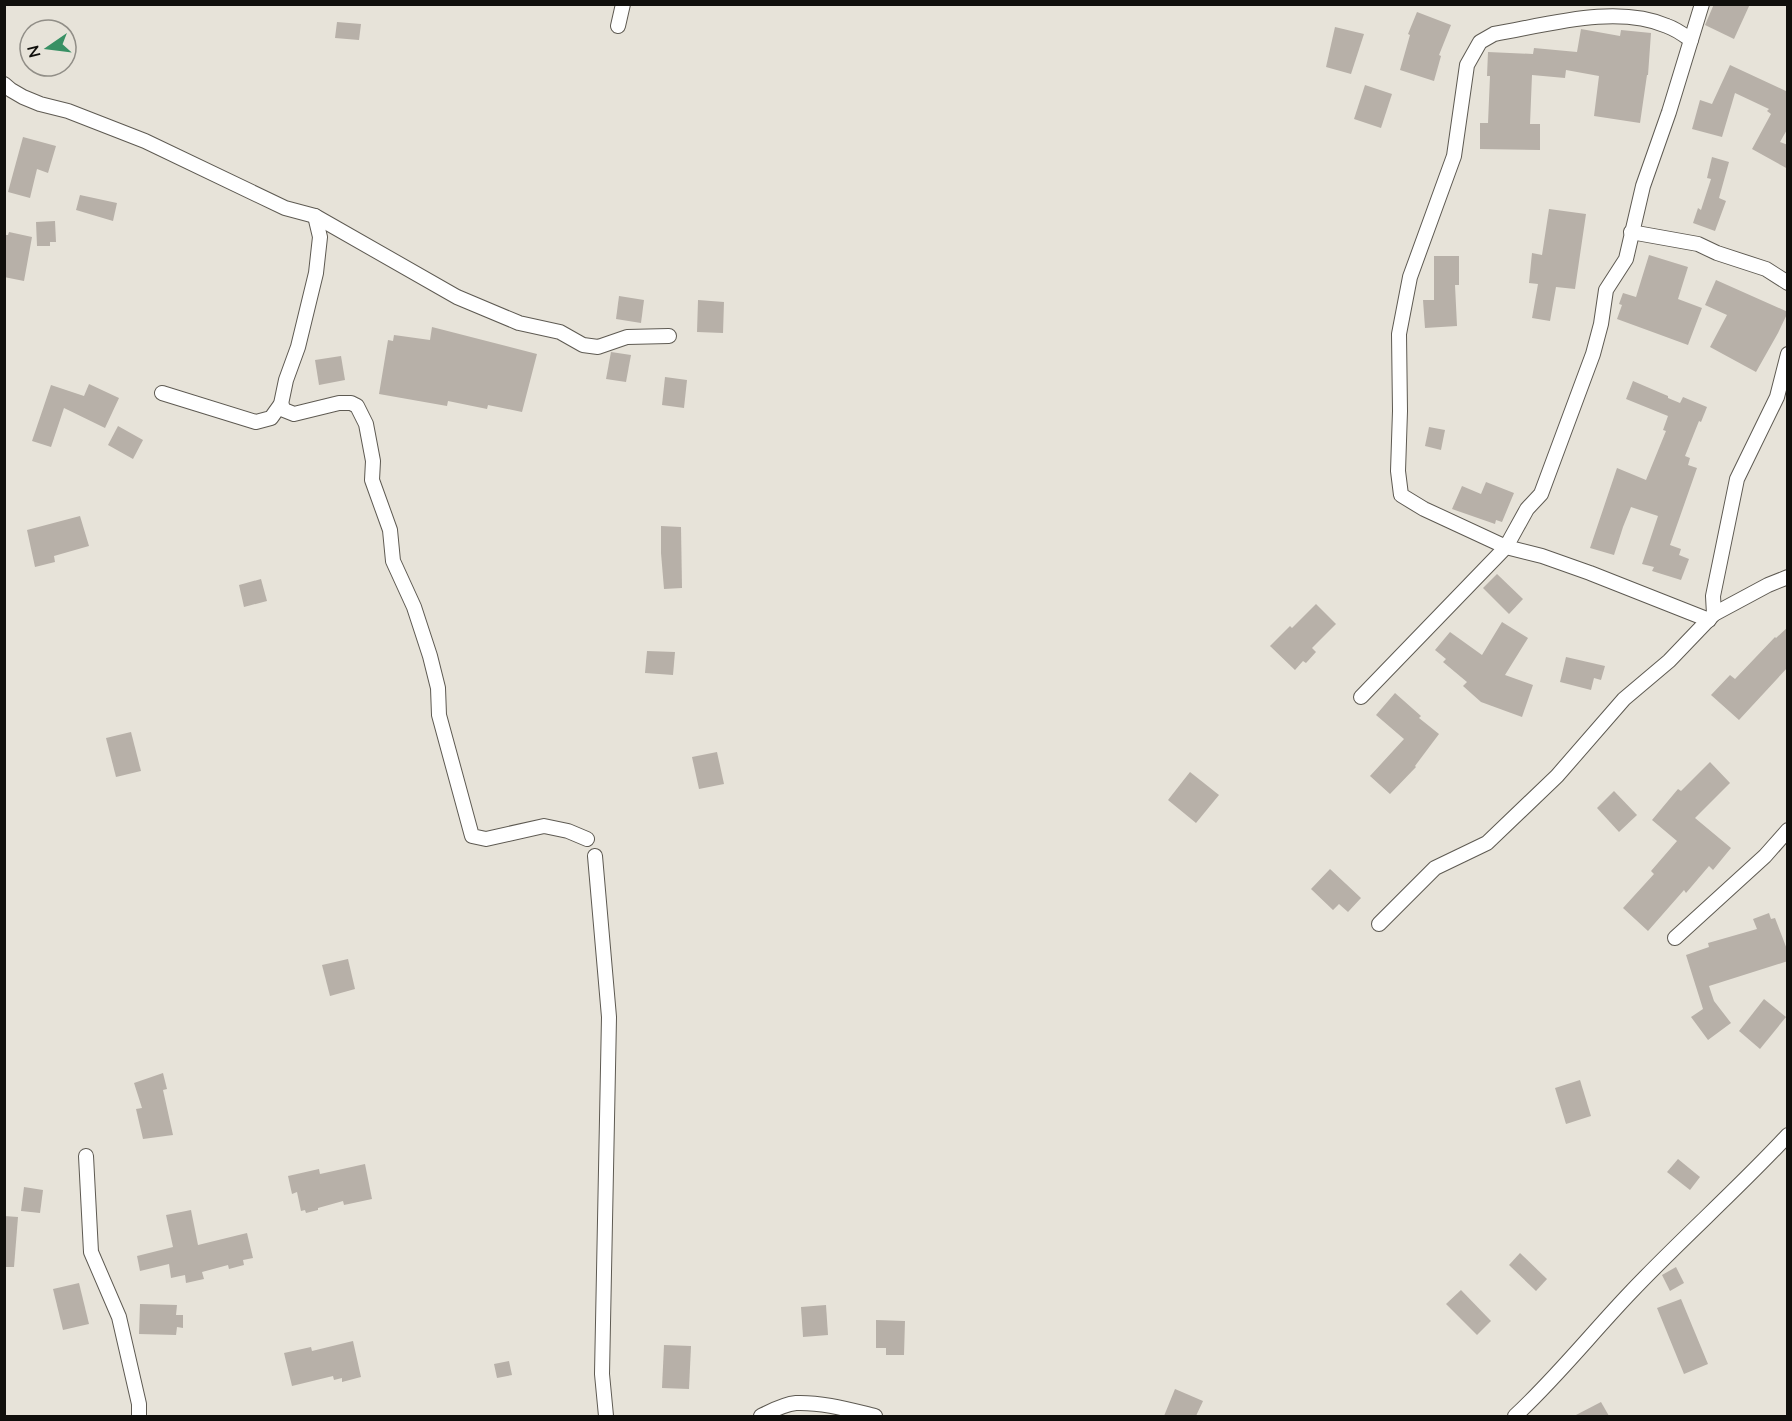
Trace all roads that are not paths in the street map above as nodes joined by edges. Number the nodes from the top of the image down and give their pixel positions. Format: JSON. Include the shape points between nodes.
{"nodes":[{"id":1,"x":623,"y":4,"type":"edge"},
{"id":2,"x":1702,"y":4,"type":"edge"},
{"id":3,"x":618,"y":26,"type":"dead end"},
{"id":4,"x":1691,"y":40,"type":"junction"},
{"id":5,"x":4,"y":84,"type":"edge"},
{"id":6,"x":315,"y":216,"type":"junction"},
{"id":7,"x":1631,"y":232,"type":"junction"},
{"id":8,"x":1788,"y":284,"type":"edge"},
{"id":9,"x":669,"y":336,"type":"dead end"},
{"id":10,"x":1788,"y":354,"type":"edge"},
{"id":11,"x":162,"y":393,"type":"dead end"},
{"id":12,"x":280,"y":404,"type":"junction"},
{"id":13,"x":1506,"y":547,"type":"junction"},
{"id":14,"x":1788,"y":577,"type":"edge"},
{"id":15,"x":1711,"y":617,"type":"junction"},
{"id":16,"x":1361,"y":697,"type":"dead end"},
{"id":17,"x":1788,"y":830,"type":"edge"},
{"id":18,"x":587,"y":839,"type":"dead end"},
{"id":19,"x":595,"y":856,"type":"dead end"},
{"id":20,"x":1378,"y":924,"type":"dead end"},
{"id":21,"x":1675,"y":938,"type":"dead end"},
{"id":22,"x":1788,"y":1135,"type":"edge"},
{"id":23,"x":86,"y":1156,"type":"dead end"},
{"id":24,"x":139,"y":1416,"type":"edge"},
{"id":25,"x":606,"y":1416,"type":"edge"},
{"id":26,"x":761,"y":1416,"type":"edge"},
{"id":27,"x":875,"y":1416,"type":"edge"},
{"id":28,"x":1515,"y":1416,"type":"edge"}],
"edges":[{"from":1,"to":3,"type":"street"},
{"from":2,"to":4,"type":"street"},
{"from":4,"to":7,"type":"street"},
{"from":4,"to":13,"type":"street","via":[[1668,26],[1639,18],[1604,16],[1494,34],[1480,42],[1467,65],[1454,156],[1410,277],[1399,333],[1398,471],[1401,495]]},
{"from":5,"to":6,"type":"street","via":[[23,97],[145,141],[285,208]]},
{"from":6,"to":9,"type":"street","via":[[456,297],[519,323],[560,332],[583,345],[598,347],[627,337]]},
{"from":6,"to":12,"type":"street","via":[[320,237],[316,273]]},
{"from":7,"to":8,"type":"street","via":[[1698,244],[1766,269]]},
{"from":7,"to":13,"type":"street","via":[[1626,259],[1606,290],[1593,354],[1542,494],[1527,509]]},
{"from":10,"to":15,"type":"street","via":[[1777,397],[1737,479]]},
{"from":11,"to":12,"type":"street","via":[[256,422],[271,418]]},
{"from":12,"to":18,"type":"street","via":[[294,414],[351,403],[357,406],[366,424],[373,461],[372,480],[390,530],[393,561],[430,656],[440,715],[472,836],[486,838],[544,826]]},
{"from":13,"to":15,"type":"street","via":[[1542,556]]},
{"from":13,"to":16,"type":"street"},
{"from":14,"to":15,"type":"street"},
{"from":15,"to":20,"type":"street","via":[[1669,661],[1624,699],[1557,776],[1487,843],[1435,868]]},
{"from":17,"to":21,"type":"street"},
{"from":19,"to":25,"type":"street","via":[[609,1017],[602,1374]]},
{"from":22,"to":28,"type":"street","via":[[1630,1293]]},
{"from":23,"to":24,"type":"street","via":[[91,1252],[118,1317]]},
{"from":26,"to":27,"type":"street","via":[[795,1403],[847,1408]]}]}
